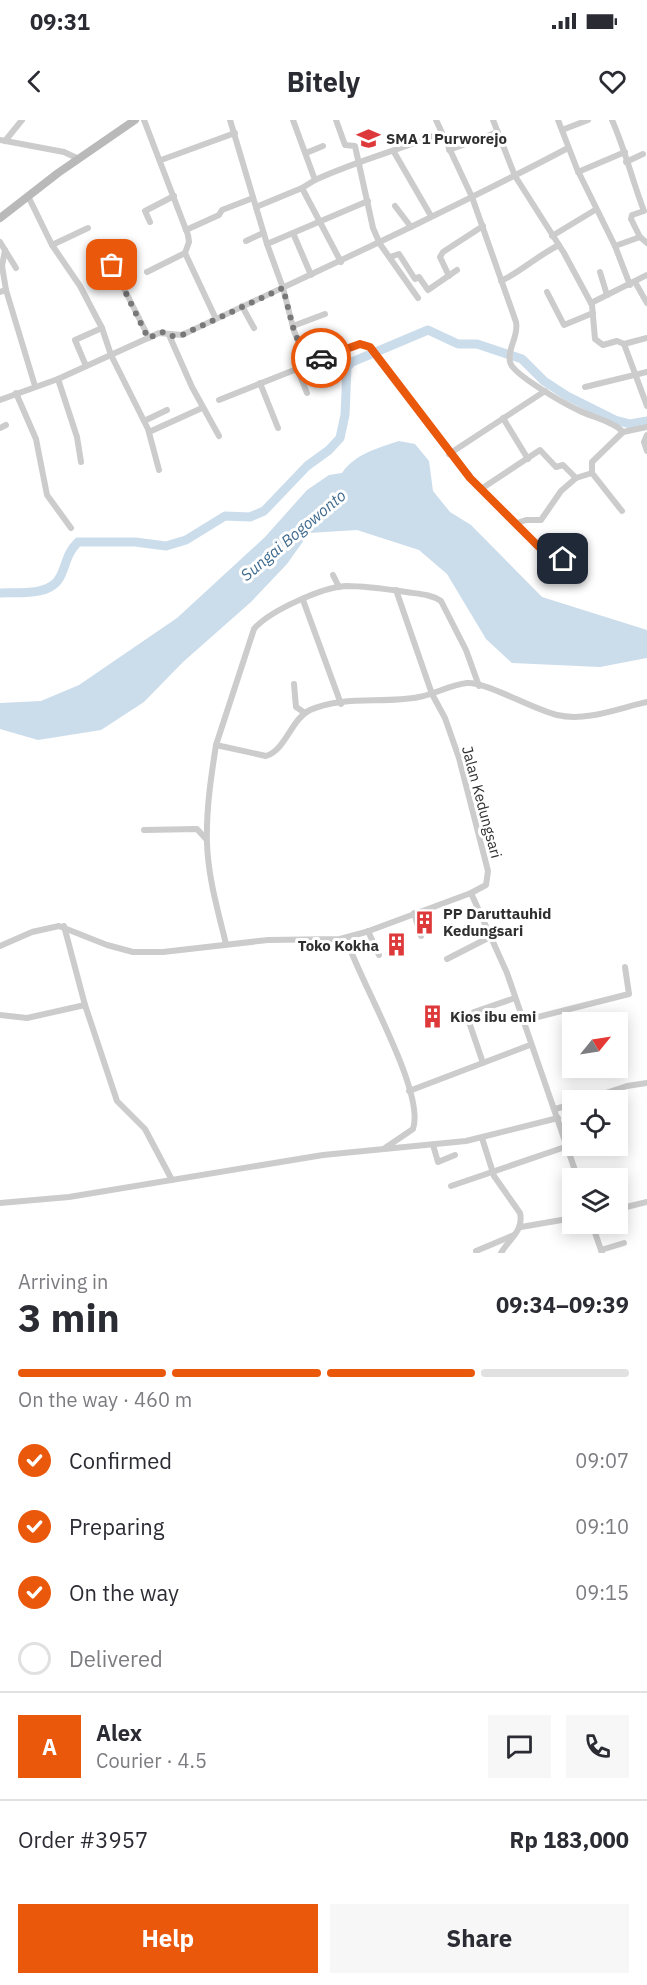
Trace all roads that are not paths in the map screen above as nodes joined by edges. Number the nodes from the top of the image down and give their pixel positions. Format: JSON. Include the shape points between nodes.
{"nodes":[{"id":1,"x":22,"y":120,"type":"edge"},
{"id":2,"x":135,"y":120,"type":"edge"},
{"id":3,"x":144,"y":120,"type":"edge"},
{"id":4,"x":231,"y":120,"type":"edge"},
{"id":5,"x":293,"y":120,"type":"edge"},
{"id":6,"x":336,"y":120,"type":"edge"},
{"id":7,"x":436,"y":120,"type":"edge"},
{"id":8,"x":493,"y":120,"type":"edge"},
{"id":9,"x":558,"y":120,"type":"edge"},
{"id":10,"x":588,"y":120,"type":"edge"},
{"id":11,"x":612,"y":120,"type":"edge"},
{"id":12,"x":562,"y":130,"type":"junction"},
{"id":13,"x":498,"y":132,"type":"junction"},
{"id":14,"x":235,"y":133,"type":"junction"},
{"id":15,"x":441,"y":133,"type":"junction"},
{"id":16,"x":3,"y":140,"type":"edge"},
{"id":17,"x":323,"y":146,"type":"dead end"},
{"id":18,"x":568,"y":148,"type":"junction"},
{"id":19,"x":449,"y":150,"type":"junction"},
{"id":20,"x":394,"y":152,"type":"junction"},
{"id":21,"x":625,"y":152,"type":"junction"},
{"id":22,"x":306,"y":153,"type":"junction"},
{"id":23,"x":643,"y":154,"type":"dead end"},
{"id":24,"x":79,"y":159,"type":"junction"},
{"id":25,"x":161,"y":160,"type":"junction"},
{"id":26,"x":360,"y":162,"type":"junction"},
{"id":27,"x":626,"y":162,"type":"junction"},
{"id":28,"x":578,"y":171,"type":"junction"},
{"id":29,"x":515,"y":176,"type":"junction"},
{"id":30,"x":315,"y":180,"type":"junction"},
{"id":31,"x":302,"y":188,"type":"junction"},
{"id":32,"x":28,"y":196,"type":"junction"},
{"id":33,"x":174,"y":196,"type":"junction"},
{"id":34,"x":472,"y":197,"type":"junction"},
{"id":35,"x":253,"y":198,"type":"junction"},
{"id":36,"x":368,"y":201,"type":"junction"},
{"id":37,"x":395,"y":206,"type":"dead end"},
{"id":38,"x":256,"y":207,"type":"junction"},
{"id":39,"x":595,"y":210,"type":"junction"},
{"id":40,"x":645,"y":210,"type":"edge"},
{"id":41,"x":430,"y":216,"type":"junction"},
{"id":42,"x":0,"y":218,"type":"edge"},
{"id":43,"x":321,"y":221,"type":"junction"},
{"id":44,"x":150,"y":222,"type":"dead end"},
{"id":45,"x":483,"y":226,"type":"junction"},
{"id":46,"x":411,"y":227,"type":"junction"},
{"id":47,"x":88,"y":228,"type":"dead end"},
{"id":48,"x":186,"y":230,"type":"junction"},
{"id":49,"x":293,"y":233,"type":"junction"},
{"id":50,"x":263,"y":234,"type":"junction"},
{"id":51,"x":552,"y":236,"type":"junction"},
{"id":52,"x":640,"y":237,"type":"junction"},
{"id":53,"x":246,"y":241,"type":"dead end"},
{"id":54,"x":0,"y":242,"type":"edge"},
{"id":55,"x":647,"y":243,"type":"edge"},
{"id":56,"x":267,"y":244,"type":"junction"},
{"id":57,"x":380,"y":244,"type":"junction"},
{"id":58,"x":52,"y":245,"type":"junction"},
{"id":59,"x":559,"y":245,"type":"junction"},
{"id":60,"x":615,"y":246,"type":"junction"},
{"id":61,"x":5,"y":250,"type":"junction"},
{"id":62,"x":185,"y":253,"type":"junction"},
{"id":63,"x":390,"y":257,"type":"junction"},
{"id":64,"x":341,"y":262,"type":"junction"},
{"id":65,"x":112,"y":265,"type":"dead end"},
{"id":66,"x":16,"y":268,"type":"dead end"},
{"id":67,"x":457,"y":270,"type":"dead end"},
{"id":68,"x":147,"y":272,"type":"dead end"},
{"id":69,"x":600,"y":272,"type":"dead end"},
{"id":70,"x":311,"y":275,"type":"junction"},
{"id":71,"x":449,"y":276,"type":"junction"},
{"id":72,"x":647,"y":276,"type":"edge"},
{"id":73,"x":501,"y":281,"type":"junction"},
{"id":74,"x":632,"y":284,"type":"junction"},
{"id":75,"x":283,"y":288,"type":"junction"},
{"id":76,"x":3,"y":291,"type":"edge"},
{"id":77,"x":547,"y":292,"type":"dead end"},
{"id":78,"x":607,"y":295,"type":"junction"},
{"id":79,"x":418,"y":298,"type":"dead end"},
{"id":80,"x":591,"y":303,"type":"junction"},
{"id":81,"x":647,"y":303,"type":"edge"},
{"id":82,"x":242,"y":306,"type":"junction"},
{"id":83,"x":594,"y":313,"type":"junction"},
{"id":84,"x":325,"y":314,"type":"dead end"},
{"id":85,"x":216,"y":319,"type":"junction"},
{"id":86,"x":293,"y":326,"type":"junction"},
{"id":87,"x":102,"y":328,"type":"junction"},
{"id":88,"x":254,"y":328,"type":"dead end"},
{"id":89,"x":169,"y":333,"type":"junction"},
{"id":90,"x":148,"y":338,"type":"junction"},
{"id":91,"x":647,"y":338,"type":"edge"},
{"id":92,"x":624,"y":344,"type":"junction"},
{"id":93,"x":111,"y":355,"type":"junction"},
{"id":94,"x":308,"y":363,"type":"junction"},
{"id":95,"x":86,"y":366,"type":"junction"},
{"id":96,"x":297,"y":368,"type":"junction"},
{"id":97,"x":647,"y":372,"type":"edge"},
{"id":98,"x":637,"y":375,"type":"junction"},
{"id":99,"x":58,"y":379,"type":"junction"},
{"id":100,"x":260,"y":383,"type":"junction"},
{"id":101,"x":35,"y":386,"type":"junction"},
{"id":102,"x":585,"y":387,"type":"dead end"},
{"id":103,"x":544,"y":391,"type":"junction"},
{"id":104,"x":16,"y":393,"type":"junction"},
{"id":105,"x":307,"y":393,"type":"dead end"},
{"id":106,"x":0,"y":400,"type":"edge"},
{"id":107,"x":219,"y":400,"type":"dead end"},
{"id":108,"x":647,"y":406,"type":"edge"},
{"id":109,"x":202,"y":408,"type":"junction"},
{"id":110,"x":167,"y":410,"type":"dead end"},
{"id":111,"x":503,"y":418,"type":"junction"},
{"id":112,"x":144,"y":421,"type":"junction"},
{"id":113,"x":647,"y":427,"type":"edge"},
{"id":114,"x":278,"y":429,"type":"dead end"},
{"id":115,"x":149,"y":432,"type":"junction"},
{"id":116,"x":623,"y":432,"type":"junction"},
{"id":117,"x":647,"y":435,"type":"edge"},
{"id":118,"x":219,"y":436,"type":"dead end"},
{"id":119,"x":647,"y":451,"type":"edge"},
{"id":120,"x":449,"y":454,"type":"junction"},
{"id":121,"x":528,"y":459,"type":"junction"},
{"id":122,"x":81,"y":462,"type":"dead end"},
{"id":123,"x":159,"y":470,"type":"dead end"},
{"id":124,"x":592,"y":473,"type":"junction"},
{"id":125,"x":576,"y":478,"type":"junction"},
{"id":126,"x":481,"y":489,"type":"junction"},
{"id":127,"x":622,"y":511,"type":"dead end"},
{"id":128,"x":517,"y":523,"type":"junction"},
{"id":129,"x":71,"y":528,"type":"dead end"},
{"id":130,"x":565,"y":553,"type":"dead end"},
{"id":131,"x":333,"y":575,"type":"dead end"},
{"id":132,"x":339,"y":587,"type":"junction"},
{"id":133,"x":396,"y":590,"type":"junction"},
{"id":134,"x":303,"y":600,"type":"junction"},
{"id":135,"x":294,"y":684,"type":"dead end"},
{"id":136,"x":479,"y":686,"type":"junction"},
{"id":137,"x":432,"y":694,"type":"junction"},
{"id":138,"x":647,"y":702,"type":"edge"},
{"id":139,"x":341,"y":704,"type":"junction"},
{"id":140,"x":305,"y":713,"type":"junction"},
{"id":141,"x":216,"y":745,"type":"junction"},
{"id":142,"x":144,"y":830,"type":"dead end"},
{"id":143,"x":207,"y":843,"type":"junction"},
{"id":144,"x":471,"y":892,"type":"junction"},
{"id":145,"x":414,"y":913,"type":"junction"},
{"id":146,"x":64,"y":926,"type":"junction"},
{"id":147,"x":368,"y":932,"type":"junction"},
{"id":148,"x":421,"y":936,"type":"dead end"},
{"id":149,"x":490,"y":937,"type":"junction"},
{"id":150,"x":346,"y":938,"type":"junction"},
{"id":151,"x":226,"y":944,"type":"junction"},
{"id":152,"x":0,"y":946,"type":"edge"},
{"id":153,"x":379,"y":955,"type":"dead end"},
{"id":154,"x":447,"y":959,"type":"dead end"},
{"id":155,"x":625,"y":967,"type":"dead end"},
{"id":156,"x":515,"y":998,"type":"junction"},
{"id":157,"x":85,"y":1005,"type":"junction"},
{"id":158,"x":0,"y":1015,"type":"edge"},
{"id":159,"x":522,"y":1021,"type":"junction"},
{"id":160,"x":530,"y":1045,"type":"junction"},
{"id":161,"x":483,"y":1063,"type":"junction"},
{"id":162,"x":647,"y":1083,"type":"edge"},
{"id":163,"x":615,"y":1090,"type":"edge"},
{"id":164,"x":410,"y":1091,"type":"junction"},
{"id":165,"x":562,"y":1108,"type":"edge"},
{"id":166,"x":555,"y":1110,"type":"junction"},
{"id":167,"x":558,"y":1118,"type":"junction"},
{"id":168,"x":562,"y":1129,"type":"edge"},
{"id":169,"x":482,"y":1138,"type":"junction"},
{"id":170,"x":434,"y":1145,"type":"junction"},
{"id":171,"x":562,"y":1148,"type":"edge"},
{"id":172,"x":382,"y":1149,"type":"junction"},
{"id":173,"x":456,"y":1155,"type":"dead end"},
{"id":174,"x":493,"y":1173,"type":"junction"},
{"id":175,"x":172,"y":1179,"type":"junction"},
{"id":176,"x":451,"y":1186,"type":"dead end"},
{"id":177,"x":647,"y":1202,"type":"edge"},
{"id":178,"x":0,"y":1203,"type":"edge"},
{"id":179,"x":628,"y":1207,"type":"edge"},
{"id":180,"x":562,"y":1220,"type":"edge"},
{"id":181,"x":521,"y":1227,"type":"junction"},
{"id":182,"x":596,"y":1234,"type":"edge"},
{"id":183,"x":515,"y":1235,"type":"junction"},
{"id":184,"x":624,"y":1243,"type":"dead end"},
{"id":185,"x":476,"y":1251,"type":"dead end"},
{"id":186,"x":602,"y":1251,"type":"edge"},
{"id":187,"x":501,"y":1253,"type":"edge"}],
"edges":[{"from":1,"to":16,"type":"street"},
{"from":2,"to":24,"type":"main road"},
{"from":3,"to":25,"type":"street"},
{"from":4,"to":14,"type":"street"},
{"from":5,"to":22,"type":"street"},
{"from":6,"to":26,"type":"street","via":[[345,145],[355,146]]},
{"from":7,"to":15,"type":"street"},
{"from":8,"to":13,"type":"street"},
{"from":9,"to":12,"type":"street"},
{"from":10,"to":12,"type":"street"},
{"from":11,"to":21,"type":"street"},
{"from":12,"to":18,"type":"street"},
{"from":13,"to":19,"type":"street"},
{"from":13,"to":29,"type":"street"},
{"from":14,"to":25,"type":"street"},
{"from":14,"to":35,"type":"street"},
{"from":15,"to":19,"type":"street"},
{"from":15,"to":20,"type":"street"},
{"from":16,"to":24,"type":"street","via":[[64,152]]},
{"from":17,"to":22,"type":"street"},
{"from":18,"to":28,"type":"street"},
{"from":18,"to":29,"type":"street"},
{"from":19,"to":34,"type":"street"},
{"from":20,"to":26,"type":"street"},
{"from":20,"to":41,"type":"street"},
{"from":21,"to":27,"type":"street"},
{"from":21,"to":28,"type":"street"},
{"from":22,"to":30,"type":"street"},
{"from":23,"to":27,"type":"street"},
{"from":24,"to":32,"type":"main road"},
{"from":25,"to":33,"type":"street"},
{"from":26,"to":30,"type":"street"},
{"from":26,"to":36,"type":"street"},
{"from":27,"to":40,"type":"street"},
{"from":28,"to":39,"type":"street"},
{"from":29,"to":34,"type":"street"},
{"from":29,"to":51,"type":"street"},
{"from":30,"to":31,"type":"street"},
{"from":31,"to":38,"type":"street"},
{"from":31,"to":43,"type":"street"},
{"from":32,"to":42,"type":"main road"},
{"from":32,"to":58,"type":"street"},
{"from":33,"to":44,"type":"street","via":[[145,211]]},
{"from":33,"to":48,"type":"street"},
{"from":34,"to":41,"type":"street"},
{"from":34,"to":45,"type":"street"},
{"from":35,"to":38,"type":"street"},
{"from":35,"to":48,"type":"street"},
{"from":36,"to":43,"type":"street"},
{"from":36,"to":57,"type":"street"},
{"from":37,"to":46,"type":"street"},
{"from":38,"to":50,"type":"street"},
{"from":39,"to":51,"type":"street"},
{"from":39,"to":60,"type":"street"},
{"from":40,"to":52,"type":"street","via":[[631,218]]},
{"from":41,"to":46,"type":"street"},
{"from":43,"to":49,"type":"street"},
{"from":43,"to":64,"type":"street"},
{"from":45,"to":71,"type":"street","via":[[443,252],[440,257]]},
{"from":45,"to":73,"type":"street"},
{"from":46,"to":57,"type":"street"},
{"from":47,"to":58,"type":"street"},
{"from":48,"to":62,"type":"street","via":[[189,242]]},
{"from":49,"to":56,"type":"street"},
{"from":49,"to":70,"type":"street"},
{"from":50,"to":53,"type":"street"},
{"from":50,"to":56,"type":"street"},
{"from":51,"to":59,"type":"street"},
{"from":52,"to":55,"type":"street"},
{"from":52,"to":60,"type":"street"},
{"from":54,"to":61,"type":"street"},
{"from":56,"to":75,"type":"street"},
{"from":57,"to":63,"type":"street"},
{"from":57,"to":64,"type":"street"},
{"from":58,"to":87,"type":"street"},
{"from":59,"to":73,"type":"street"},
{"from":59,"to":80,"type":"street"},
{"from":60,"to":74,"type":"street"},
{"from":61,"to":66,"type":"street"},
{"from":61,"to":76,"type":"street"},
{"from":62,"to":68,"type":"street"},
{"from":62,"to":85,"type":"street"},
{"from":63,"to":71,"type":"street","via":[[399,254],[428,290]]},
{"from":63,"to":79,"type":"street"},
{"from":64,"to":70,"type":"street"},
{"from":65,"to":90,"type":"street"},
{"from":67,"to":71,"type":"street"},
{"from":69,"to":78,"type":"street"},
{"from":70,"to":75,"type":"street"},
{"from":72,"to":74,"type":"street"},
{"from":73,"to":103,"type":"street","via":[[517,329],[509,360],[512,367]]},
{"from":74,"to":78,"type":"street"},
{"from":74,"to":81,"type":"street"},
{"from":75,"to":82,"type":"street"},
{"from":75,"to":86,"type":"street"},
{"from":76,"to":101,"type":"street"},
{"from":77,"to":83,"type":"street","via":[[564,326]]},
{"from":78,"to":80,"type":"street"},
{"from":80,"to":83,"type":"street"},
{"from":82,"to":85,"type":"street"},
{"from":82,"to":88,"type":"street"},
{"from":83,"to":92,"type":"street","via":[[598,343]]},
{"from":84,"to":86,"type":"street"},
{"from":85,"to":89,"type":"street","via":[[182,335]]},
{"from":86,"to":94,"type":"street"},
{"from":87,"to":93,"type":"street"},
{"from":87,"to":95,"type":"street","via":[[75,340]]},
{"from":89,"to":90,"type":"street"},
{"from":89,"to":109,"type":"street"},
{"from":90,"to":93,"type":"street"},
{"from":91,"to":92,"type":"street"},
{"from":92,"to":98,"type":"street"},
{"from":93,"to":95,"type":"street"},
{"from":93,"to":112,"type":"street"},
{"from":94,"to":96,"type":"street"},
{"from":94,"to":120,"type":"street","via":[[360,344],[372,350]]},
{"from":95,"to":99,"type":"street"},
{"from":96,"to":100,"type":"street"},
{"from":96,"to":105,"type":"street"},
{"from":97,"to":98,"type":"street"},
{"from":98,"to":102,"type":"street"},
{"from":98,"to":108,"type":"street"},
{"from":99,"to":101,"type":"street"},
{"from":99,"to":122,"type":"street"},
{"from":100,"to":107,"type":"street"},
{"from":100,"to":114,"type":"street"},
{"from":101,"to":104,"type":"street"},
{"from":103,"to":111,"type":"street"},
{"from":103,"to":116,"type":"street"},
{"from":104,"to":106,"type":"street"},
{"from":104,"to":129,"type":"street","via":[[36,439],[47,495]]},
{"from":109,"to":115,"type":"street"},
{"from":109,"to":118,"type":"street"},
{"from":110,"to":112,"type":"street"},
{"from":111,"to":120,"type":"street"},
{"from":111,"to":121,"type":"street"},
{"from":112,"to":115,"type":"street"},
{"from":113,"to":116,"type":"street"},
{"from":115,"to":123,"type":"street"},
{"from":116,"to":124,"type":"street","via":[[592,462]]},
{"from":117,"to":119,"type":"street"},
{"from":120,"to":126,"type":"street"},
{"from":121,"to":125,"type":"street","via":[[540,450],[556,468],[563,465]]},
{"from":121,"to":126,"type":"street"},
{"from":124,"to":125,"type":"street"},
{"from":124,"to":127,"type":"street"},
{"from":125,"to":128,"type":"street","via":[[561,491],[541,520]]},
{"from":126,"to":128,"type":"street"},
{"from":128,"to":130,"type":"street","via":[[554,562],[563,559]]},
{"from":131,"to":132,"type":"street"},
{"from":132,"to":133,"type":"street"},
{"from":132,"to":134,"type":"street"},
{"from":133,"to":136,"type":"street","via":[[434,596],[441,602]]},
{"from":133,"to":137,"type":"street"},
{"from":134,"to":139,"type":"street"},
{"from":134,"to":141,"type":"street","via":[[265,618],[254,629]]},
{"from":135,"to":140,"type":"street","via":[[296,707]]},
{"from":136,"to":137,"type":"street","via":[[467,683]]},
{"from":136,"to":138,"type":"street","via":[[572,718]]},
{"from":137,"to":139,"type":"street"},
{"from":137,"to":144,"type":"street","name":"Jalan Kedungsari","via":[[459,758],[488,871],[486,885]]},
{"from":139,"to":140,"type":"street"},
{"from":140,"to":141,"type":"street","via":[[271,755]]},
{"from":141,"to":143,"type":"street","via":[[207,807]]},
{"from":142,"to":143,"type":"street","via":[[197,829]]},
{"from":143,"to":151,"type":"street"},
{"from":144,"to":145,"type":"street"},
{"from":144,"to":149,"type":"street"},
{"from":145,"to":147,"type":"street"},
{"from":145,"to":148,"type":"street"},
{"from":146,"to":151,"type":"street","via":[[133,952]]},
{"from":146,"to":152,"type":"street","via":[[45,928]]},
{"from":146,"to":157,"type":"street"},
{"from":147,"to":150,"type":"street"},
{"from":147,"to":153,"type":"street"},
{"from":149,"to":154,"type":"street"},
{"from":149,"to":156,"type":"street"},
{"from":150,"to":151,"type":"street"},
{"from":150,"to":164,"type":"street"},
{"from":155,"to":159,"type":"street","via":[[629,994]]},
{"from":156,"to":159,"type":"street"},
{"from":156,"to":161,"type":"street","via":[[474,1012],[468,1019]]},
{"from":157,"to":158,"type":"street","via":[[27,1018]]},
{"from":157,"to":175,"type":"street","via":[[117,1101],[145,1129]]},
{"from":159,"to":160,"type":"street"},
{"from":160,"to":161,"type":"street"},
{"from":160,"to":166,"type":"street"},
{"from":161,"to":164,"type":"street"},
{"from":162,"to":163,"type":"street"},
{"from":164,"to":172,"type":"street","via":[[416,1118],[413,1129]]},
{"from":165,"to":166,"type":"street"},
{"from":166,"to":167,"type":"street"},
{"from":167,"to":168,"type":"street"},
{"from":167,"to":169,"type":"street"},
{"from":169,"to":170,"type":"street"},
{"from":169,"to":174,"type":"street"},
{"from":170,"to":172,"type":"street"},
{"from":170,"to":173,"type":"street","via":[[438,1162]]},
{"from":171,"to":174,"type":"street"},
{"from":172,"to":175,"type":"street"},
{"from":174,"to":176,"type":"street"},
{"from":174,"to":181,"type":"street","via":[[520,1213]]},
{"from":175,"to":178,"type":"street","via":[[69,1197]]},
{"from":177,"to":179,"type":"street"},
{"from":180,"to":181,"type":"street"},
{"from":181,"to":183,"type":"street"},
{"from":182,"to":186,"type":"street"},
{"from":183,"to":185,"type":"street"},
{"from":183,"to":187,"type":"street"},
{"from":184,"to":186,"type":"street"}]}
